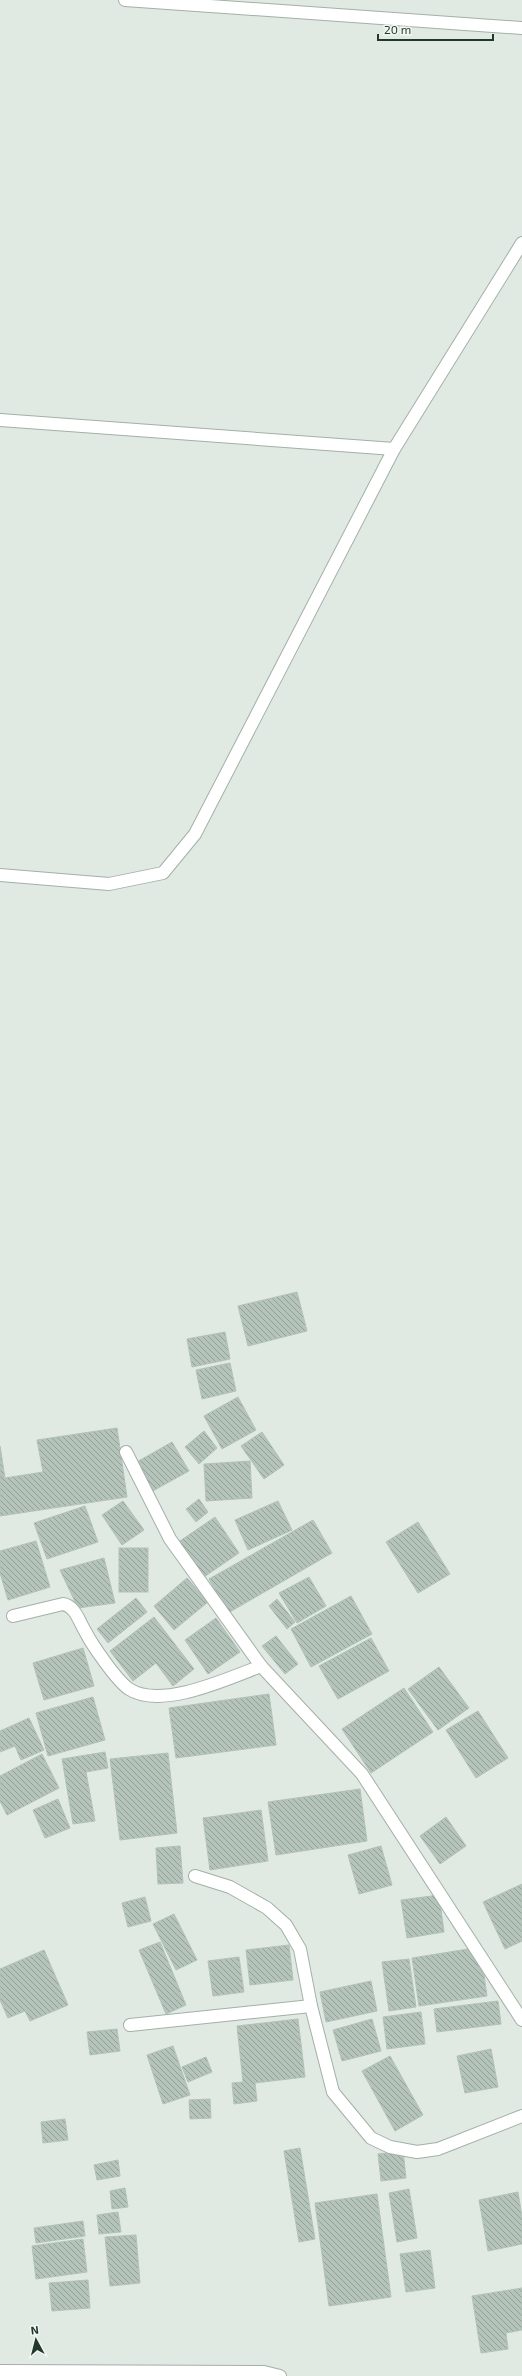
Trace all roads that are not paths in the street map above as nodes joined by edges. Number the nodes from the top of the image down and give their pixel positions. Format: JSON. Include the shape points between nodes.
{"nodes":[{"id":1,"x":125,"y":0,"type":"edge"},
{"id":2,"x":522,"y":28,"type":"edge"},
{"id":3,"x":522,"y":243,"type":"edge"},
{"id":4,"x":0,"y":420,"type":"edge"},
{"id":5,"x":394,"y":449,"type":"junction"},
{"id":6,"x":0,"y":875,"type":"edge"},
{"id":7,"x":126,"y":1452,"type":"dead end"},
{"id":8,"x":13,"y":1616,"type":"dead end"},
{"id":9,"x":261,"y":1666,"type":"junction"},
{"id":10,"x":196,"y":1876,"type":"dead end"},
{"id":11,"x":311,"y":2006,"type":"junction"},
{"id":12,"x":522,"y":2020,"type":"edge"},
{"id":13,"x":130,"y":2025,"type":"dead end"},
{"id":14,"x":522,"y":2116,"type":"edge"},
{"id":15,"x":0,"y":2371,"type":"edge"},
{"id":16,"x":280,"y":2376,"type":"edge"}],
"edges":[{"from":1,"to":2,"type":"street"},
{"from":3,"to":5,"type":"street"},
{"from":4,"to":5,"type":"street"},
{"from":5,"to":6,"type":"street","via":[[195,834],[163,873],[109,884]]},
{"from":7,"to":9,"type":"street","via":[[170,1539]]},
{"from":8,"to":9,"type":"street","via":[[63,1604],[69,1605],[94,1648],[129,1689],[149,1696],[195,1690]]},
{"from":9,"to":12,"type":"street","via":[[362,1774]]},
{"from":10,"to":11,"type":"street","via":[[230,1887],[267,1908],[286,1925],[300,1949]]},
{"from":11,"to":13,"type":"street"},
{"from":11,"to":14,"type":"street","via":[[333,2092],[371,2138],[390,2147],[417,2152],[438,2149]]},
{"from":15,"to":16,"type":"street","via":[[264,2372]]}]}
